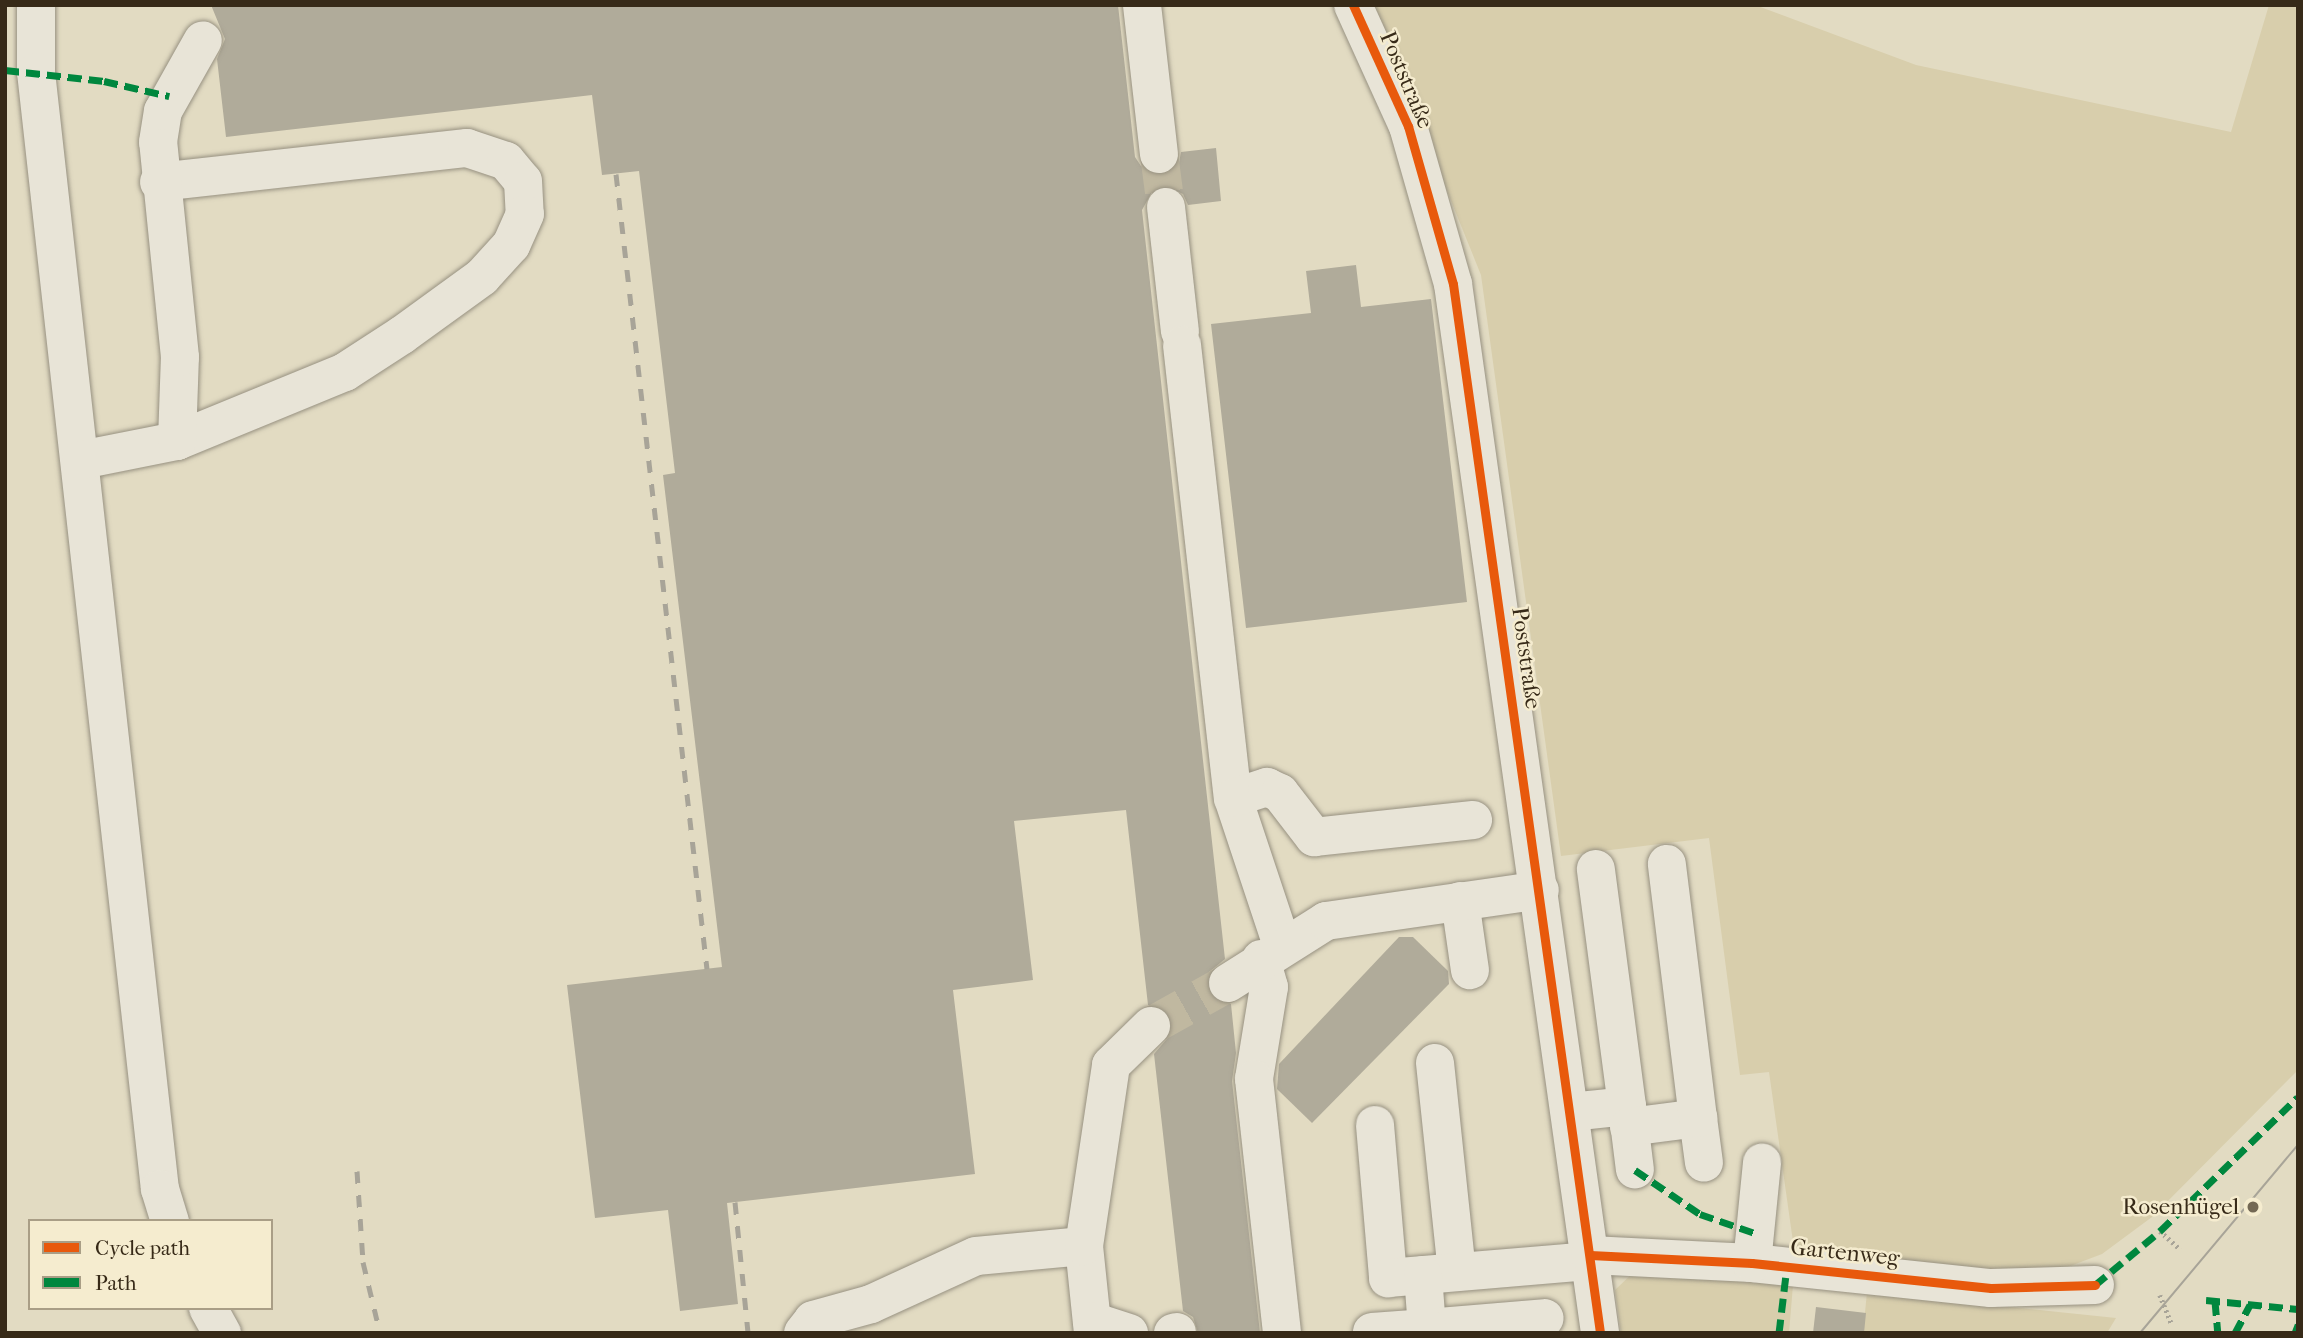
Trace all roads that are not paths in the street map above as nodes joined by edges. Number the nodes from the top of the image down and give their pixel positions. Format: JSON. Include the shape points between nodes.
{"nodes":[{"id":1,"x":36,"y":5,"type":"edge"},
{"id":2,"x":1142,"y":5,"type":"edge"},
{"id":3,"x":1353,"y":5,"type":"edge"},
{"id":4,"x":203,"y":40,"type":"dead end"},
{"id":5,"x":1159,"y":154,"type":"tunnel mouth"},
{"id":6,"x":159,"y":182,"type":"junction"},
{"id":7,"x":1166,"y":207,"type":"tunnel mouth"},
{"id":8,"x":177,"y":441,"type":"junction"},
{"id":9,"x":80,"y":460,"type":"junction"},
{"id":10,"x":1233,"y":798,"type":"junction"},
{"id":11,"x":1473,"y":820,"type":"dead end"},
{"id":12,"x":1667,"y":864,"type":"dead end"},
{"id":13,"x":1596,"y":869,"type":"dead end"},
{"id":14,"x":1540,"y":890,"type":"junction"},
{"id":15,"x":1460,"y":901,"type":"junction"},
{"id":16,"x":1272,"y":952,"type":"junction"},
{"id":17,"x":1470,"y":970,"type":"dead end"},
{"id":18,"x":1228,"y":983,"type":"tunnel mouth"},
{"id":19,"x":1151,"y":1026,"type":"tunnel mouth"},
{"id":20,"x":1435,"y":1063,"type":"dead end"},
{"id":21,"x":1570,"y":1112,"type":"junction"},
{"id":22,"x":1628,"y":1116,"type":"junction"},
{"id":23,"x":1698,"y":1118,"type":"junction"},
{"id":24,"x":1375,"y":1125,"type":"dead end"},
{"id":25,"x":1762,"y":1162,"type":"dead end"},
{"id":26,"x":1704,"y":1163,"type":"dead end"},
{"id":27,"x":1635,"y":1170,"type":"dead end"},
{"id":28,"x":169,"y":1219,"type":"edge"},
{"id":29,"x":1084,"y":1246,"type":"junction"},
{"id":30,"x":1591,"y":1258,"type":"junction"},
{"id":31,"x":1752,"y":1263,"type":"junction"},
{"id":32,"x":1440,"y":1274,"type":"junction"},
{"id":33,"x":2095,"y":1285,"type":"dead end"},
{"id":34,"x":209,"y":1310,"type":"edge"},
{"id":35,"x":1545,"y":1318,"type":"dead end"},
{"id":36,"x":1093,"y":1327,"type":"edge"},
{"id":37,"x":1427,"y":1328,"type":"junction"},
{"id":38,"x":1372,"y":1332,"type":"edge"},
{"id":39,"x":222,"y":1333,"type":"edge"},
{"id":40,"x":803,"y":1333,"type":"edge"},
{"id":41,"x":1129,"y":1333,"type":"edge"},
{"id":42,"x":1282,"y":1333,"type":"edge"},
{"id":43,"x":1600,"y":1333,"type":"edge"}],
"edges":[{"from":1,"to":9,"type":"street","via":[[36,72]]},
{"from":2,"to":5,"type":"street"},
{"from":3,"to":14,"type":"street","name":"Poststraße","via":[[1408,126],[1453,284]]},
{"from":4,"to":6,"type":"street","via":[[163,111]]},
{"from":6,"to":8,"type":"street","via":[[180,357]]},
{"from":6,"to":8,"type":"street","via":[[467,148],[506,161],[523,181],[525,214],[511,244],[482,277],[345,372]]},
{"from":7,"to":10,"type":"street"},
{"from":8,"to":9,"type":"street"},
{"from":9,"to":28,"type":"street","via":[[160,1188]]},
{"from":10,"to":11,"type":"street","via":[[1267,787],[1280,793],[1314,837]]},
{"from":10,"to":16,"type":"street"},
{"from":12,"to":23,"type":"street"},
{"from":13,"to":22,"type":"street"},
{"from":14,"to":15,"type":"street"},
{"from":14,"to":21,"type":"street","name":"Poststraße"},
{"from":15,"to":16,"type":"street","via":[[1326,921]]},
{"from":15,"to":17,"type":"street"},
{"from":16,"to":18,"type":"street"},
{"from":16,"to":42,"type":"street","via":[[1254,1079]]},
{"from":19,"to":29,"type":"street","via":[[1111,1065]]},
{"from":20,"to":32,"type":"street"},
{"from":21,"to":22,"type":"street"},
{"from":21,"to":30,"type":"street","name":"Poststraße"},
{"from":22,"to":23,"type":"street"},
{"from":22,"to":27,"type":"street"},
{"from":23,"to":26,"type":"street"},
{"from":24,"to":32,"type":"street","name":"Gartenweg","via":[[1388,1278]]},
{"from":25,"to":31,"type":"street"},
{"from":29,"to":36,"type":"street"},
{"from":29,"to":40,"type":"street","via":[[976,1256],[871,1304],[813,1320]]},
{"from":30,"to":31,"type":"street","name":"Gartenweg"},
{"from":30,"to":32,"type":"street","name":"Gartenweg"},
{"from":30,"to":43,"type":"street","name":"Poststraße"},
{"from":31,"to":33,"type":"street","name":"Gartenweg","via":[[1991,1288]]},
{"from":32,"to":37,"type":"street"},
{"from":34,"to":39,"type":"street"},
{"from":35,"to":37,"type":"street"},
{"from":36,"to":41,"type":"street"},
{"from":37,"to":38,"type":"street"}]}
